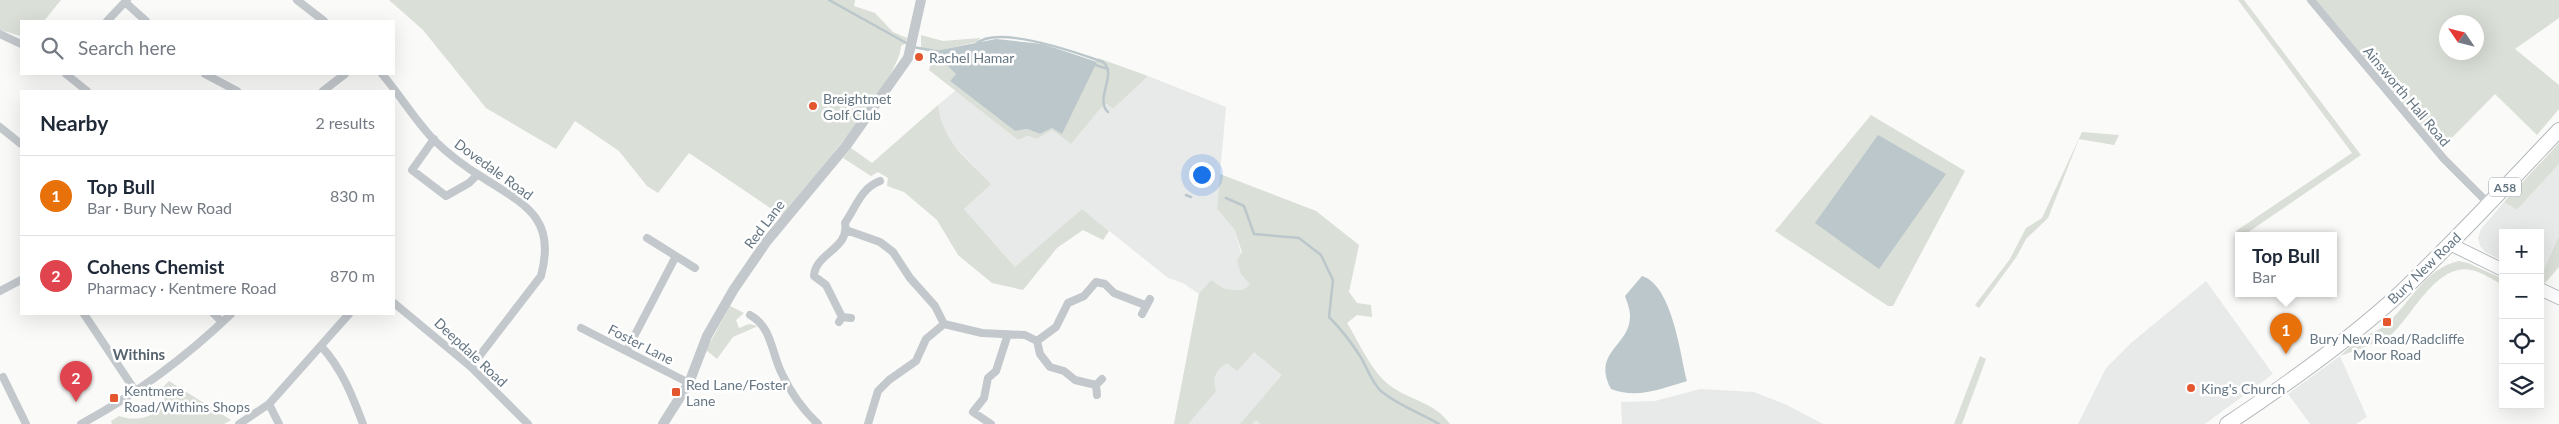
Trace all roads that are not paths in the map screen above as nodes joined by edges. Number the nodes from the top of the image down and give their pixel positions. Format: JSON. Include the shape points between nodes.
{"nodes":[{"id":1,"x":297,"y":0,"type":"edge"},
{"id":2,"x":922,"y":0,"type":"edge"},
{"id":3,"x":2311,"y":0,"type":"edge"},
{"id":4,"x":126,"y":1,"type":"edge"},
{"id":5,"x":108,"y":20,"type":"edge"},
{"id":6,"x":145,"y":20,"type":"edge"},
{"id":7,"x":323,"y":20,"type":"edge"},
{"id":8,"x":0,"y":34,"type":"edge"},
{"id":9,"x":20,"y":44,"type":"edge"},
{"id":10,"x":67,"y":75,"type":"edge"},
{"id":11,"x":207,"y":75,"type":"edge"},
{"id":12,"x":344,"y":75,"type":"edge"},
{"id":13,"x":383,"y":75,"type":"edge"},
{"id":14,"x":86,"y":90,"type":"edge"},
{"id":15,"x":235,"y":90,"type":"edge"},
{"id":16,"x":324,"y":90,"type":"edge"},
{"id":17,"x":395,"y":90,"type":"edge"},
{"id":18,"x":395,"y":90,"type":"edge"},
{"id":19,"x":0,"y":126,"type":"edge"},
{"id":20,"x":2559,"y":130,"type":"edge"},
{"id":21,"x":434,"y":139,"type":"junction"},
{"id":22,"x":20,"y":143,"type":"edge"},
{"id":23,"x":477,"y":175,"type":"junction"},
{"id":24,"x":880,"y":181,"type":"dead end"},
{"id":25,"x":2489,"y":204,"type":"junction"},
{"id":26,"x":846,"y":230,"type":"junction"},
{"id":27,"x":647,"y":238,"type":"dead end"},
{"id":28,"x":2450,"y":244,"type":"junction"},
{"id":29,"x":676,"y":256,"type":"junction"},
{"id":30,"x":695,"y":268,"type":"dead end"},
{"id":31,"x":2499,"y":268,"type":"edge"},
{"id":32,"x":20,"y":281,"type":"edge"},
{"id":33,"x":0,"y":291,"type":"edge"},
{"id":34,"x":2544,"y":291,"type":"edge"},
{"id":35,"x":2559,"y":298,"type":"edge"},
{"id":36,"x":395,"y":304,"type":"edge"},
{"id":37,"x":1142,"y":314,"type":"dead end"},
{"id":38,"x":85,"y":315,"type":"edge"},
{"id":39,"x":215,"y":315,"type":"edge"},
{"id":40,"x":230,"y":315,"type":"edge"},
{"id":41,"x":348,"y":315,"type":"edge"},
{"id":42,"x":750,"y":315,"type":"dead end"},
{"id":43,"x":851,"y":318,"type":"dead end"},
{"id":44,"x":222,"y":322,"type":"junction"},
{"id":45,"x":944,"y":324,"type":"junction"},
{"id":46,"x":581,"y":328,"type":"dead end"},
{"id":47,"x":1008,"y":334,"type":"junction"},
{"id":48,"x":1037,"y":341,"type":"junction"},
{"id":49,"x":321,"y":346,"type":"junction"},
{"id":50,"x":627,"y":350,"type":"junction"},
{"id":51,"x":471,"y":367,"type":"junction"},
{"id":52,"x":10,"y":371,"type":"dead end"},
{"id":53,"x":2,"y":377,"type":"edge"},
{"id":54,"x":689,"y":383,"type":"junction"},
{"id":55,"x":136,"y":392,"type":"junction"},
{"id":56,"x":1097,"y":395,"type":"dead end"},
{"id":57,"x":268,"y":404,"type":"junction"},
{"id":58,"x":26,"y":424,"type":"edge"},
{"id":59,"x":81,"y":424,"type":"edge"},
{"id":60,"x":239,"y":424,"type":"edge"},
{"id":61,"x":279,"y":424,"type":"edge"},
{"id":62,"x":363,"y":424,"type":"edge"},
{"id":63,"x":528,"y":424,"type":"edge"},
{"id":64,"x":663,"y":424,"type":"edge"},
{"id":65,"x":818,"y":424,"type":"edge"},
{"id":66,"x":868,"y":424,"type":"edge"},
{"id":67,"x":991,"y":424,"type":"edge"},
{"id":68,"x":2226,"y":424,"type":"edge"}],
"edges":[{"from":1,"to":7,"type":"street"},
{"from":2,"to":54,"type":"street","name":"Red Lane","via":[[909,56],[846,146],[768,241],[734,289],[707,336]]},
{"from":3,"to":25,"type":"street","name":"Ainsworth Hall Road","via":[[2444,159]]},
{"from":4,"to":5,"type":"street"},
{"from":4,"to":6,"type":"street"},
{"from":8,"to":9,"type":"street"},
{"from":10,"to":14,"type":"street"},
{"from":11,"to":15,"type":"street"},
{"from":12,"to":16,"type":"street"},
{"from":13,"to":18,"type":"street","name":"Dovedale Road"},
{"from":17,"to":21,"type":"street","name":"Dovedale Road"},
{"from":19,"to":22,"type":"street"},
{"from":20,"to":25,"type":"highway","name":"Bury New Road","number":"A58"},
{"from":21,"to":23,"type":"street","name":"Dovedale Road"},
{"from":21,"to":23,"type":"street","via":[[412,170],[446,196]]},
{"from":23,"to":51,"type":"street","name":"Dovedale Road","via":[[523,203],[534,214],[546,241],[546,259],[541,276]]},
{"from":24,"to":26,"type":"street","via":[[861,195],[845,223]]},
{"from":25,"to":28,"type":"highway","name":"Bury New Road","number":"A58"},
{"from":26,"to":43,"type":"street","via":[[841,243],[818,262],[814,276],[826,285],[840,319]]},
{"from":26,"to":45,"type":"street","via":[[880,242],[894,252],[910,278],[935,306]]},
{"from":27,"to":29,"type":"street"},
{"from":28,"to":31,"type":"main road"},
{"from":28,"to":68,"type":"highway","name":"Bury New Road","number":"A58","via":[[2335,348]]},
{"from":29,"to":30,"type":"street"},
{"from":29,"to":50,"type":"street"},
{"from":32,"to":33,"type":"street"},
{"from":34,"to":35,"type":"main road"},
{"from":36,"to":51,"type":"street","name":"Deepdale Road"},
{"from":37,"to":48,"type":"street","via":[[1148,302],[1114,293],[1105,284],[1096,282],[1084,296],[1068,304],[1056,327]]},
{"from":38,"to":55,"type":"street"},
{"from":39,"to":44,"type":"street"},
{"from":40,"to":44,"type":"street"},
{"from":41,"to":49,"type":"street"},
{"from":42,"to":65,"type":"street","via":[[763,324],[782,374],[803,410]]},
{"from":44,"to":55,"type":"street"},
{"from":45,"to":47,"type":"street","via":[[982,333]]},
{"from":45,"to":66,"type":"street","via":[[926,339],[916,361],[878,391]]},
{"from":46,"to":50,"type":"street","name":"Foster Lane"},
{"from":47,"to":48,"type":"street","via":[[1025,335]]},
{"from":47,"to":67,"type":"street","via":[[996,371],[988,378],[984,398],[969,414]]},
{"from":48,"to":56,"type":"street","via":[[1040,354],[1050,367],[1064,371],[1075,380],[1099,382]]},
{"from":49,"to":57,"type":"street"},
{"from":49,"to":62,"type":"street","via":[[344,376]]},
{"from":50,"to":54,"type":"street","name":"Foster Lane"},
{"from":51,"to":63,"type":"street","name":"Deepdale Road"},
{"from":52,"to":53,"type":"street"},
{"from":53,"to":58,"type":"street"},
{"from":54,"to":64,"type":"street","name":"Red Lane"},
{"from":55,"to":59,"type":"street"},
{"from":57,"to":60,"type":"street"},
{"from":57,"to":61,"type":"street"}]}
